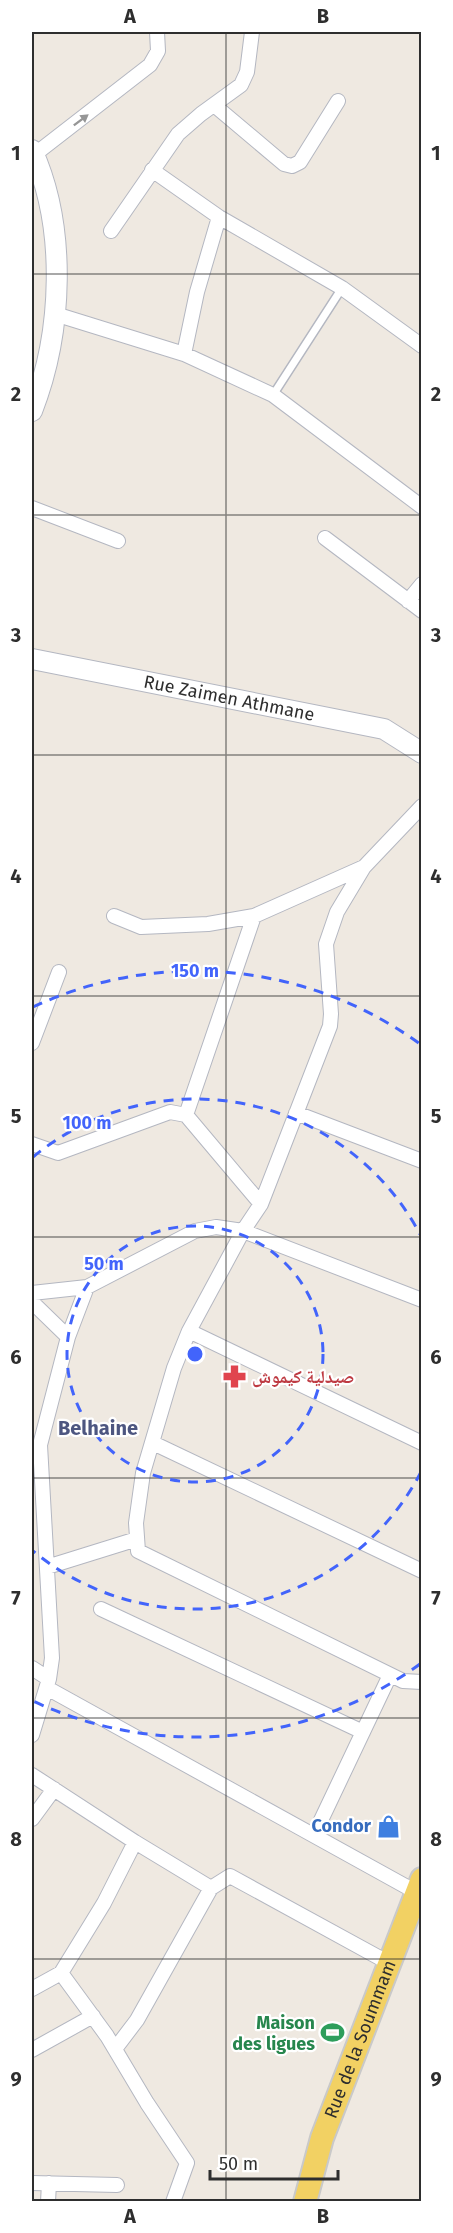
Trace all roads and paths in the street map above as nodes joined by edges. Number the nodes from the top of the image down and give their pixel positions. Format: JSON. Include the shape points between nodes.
{"nodes":[{"id":1,"x":156,"y":32,"type":"edge"},
{"id":2,"x":252,"y":32,"type":"edge"},
{"id":3,"x":338,"y":101,"type":"dead end"},
{"id":4,"x":214,"y":105,"type":"junction"},
{"id":5,"x":33,"y":153,"type":"edge"},
{"id":6,"x":152,"y":170,"type":"junction"},
{"id":7,"x":219,"y":218,"type":"junction"},
{"id":8,"x":111,"y":231,"type":"dead end"},
{"id":9,"x":342,"y":288,"type":"junction"},
{"id":10,"x":55,"y":314,"type":"junction"},
{"id":11,"x":422,"y":346,"type":"edge"},
{"id":12,"x":184,"y":354,"type":"junction"},
{"id":13,"x":273,"y":395,"type":"junction"},
{"id":14,"x":32,"y":411,"type":"edge"},
{"id":15,"x":422,"y":507,"type":"edge"},
{"id":16,"x":32,"y":508,"type":"edge"},
{"id":17,"x":325,"y":538,"type":"dead end"},
{"id":18,"x":118,"y":541,"type":"dead end"},
{"id":19,"x":422,"y":584,"type":"edge"},
{"id":20,"x":408,"y":601,"type":"junction"},
{"id":21,"x":422,"y":611,"type":"edge"},
{"id":22,"x":32,"y":659,"type":"edge"},
{"id":23,"x":422,"y":753,"type":"edge"},
{"id":24,"x":422,"y":806,"type":"edge"},
{"id":25,"x":364,"y":867,"type":"junction"},
{"id":26,"x":114,"y":916,"type":"dead end"},
{"id":27,"x":254,"y":916,"type":"junction"},
{"id":28,"x":59,"y":972,"type":"dead end"},
{"id":29,"x":32,"y":1043,"type":"edge"},
{"id":30,"x":296,"y":1113,"type":"junction"},
{"id":31,"x":186,"y":1115,"type":"junction"},
{"id":32,"x":32,"y":1144,"type":"edge"},
{"id":33,"x":422,"y":1161,"type":"edge"},
{"id":34,"x":261,"y":1204,"type":"junction"},
{"id":35,"x":243,"y":1231,"type":"junction"},
{"id":36,"x":87,"y":1287,"type":"junction"},
{"id":37,"x":32,"y":1293,"type":"edge"},
{"id":38,"x":422,"y":1300,"type":"edge"},
{"id":39,"x":32,"y":1302,"type":"edge"},
{"id":40,"x":189,"y":1331,"type":"junction"},
{"id":41,"x":69,"y":1337,"type":"junction"},
{"id":42,"x":153,"y":1443,"type":"junction"},
{"id":43,"x":422,"y":1443,"type":"edge"},
{"id":44,"x":32,"y":1480,"type":"edge"},
{"id":45,"x":42,"y":1491,"type":"junction"},
{"id":46,"x":137,"y":1539,"type":"junction"},
{"id":47,"x":47,"y":1567,"type":"junction"},
{"id":48,"x":422,"y":1571,"type":"edge"},
{"id":49,"x":101,"y":1609,"type":"dead end"},
{"id":50,"x":32,"y":1668,"type":"edge"},
{"id":51,"x":390,"y":1675,"type":"junction"},
{"id":52,"x":422,"y":1682,"type":"edge"},
{"id":53,"x":48,"y":1683,"type":"junction"},
{"id":54,"x":363,"y":1732,"type":"junction"},
{"id":55,"x":32,"y":1735,"type":"edge"},
{"id":56,"x":32,"y":1775,"type":"edge"},
{"id":57,"x":54,"y":1789,"type":"junction"},
{"id":58,"x":32,"y":1819,"type":"edge"},
{"id":59,"x":314,"y":1835,"type":"junction"},
{"id":60,"x":135,"y":1842,"type":"junction"},
{"id":61,"x":419,"y":1886,"type":"edge"},
{"id":62,"x":212,"y":1888,"type":"junction"},
{"id":63,"x":389,"y":1963,"type":"junction"},
{"id":64,"x":61,"y":1973,"type":"junction"},
{"id":65,"x":32,"y":1989,"type":"edge"},
{"id":66,"x":93,"y":2016,"type":"junction"},
{"id":67,"x":115,"y":2049,"type":"junction"},
{"id":68,"x":32,"y":2050,"type":"edge"},
{"id":69,"x":32,"y":2183,"type":"edge"},
{"id":70,"x":49,"y":2183,"type":"junction"},
{"id":71,"x":117,"y":2185,"type":"dead end"},
{"id":72,"x":48,"y":2202,"type":"edge"},
{"id":73,"x":173,"y":2202,"type":"edge"},
{"id":74,"x":305,"y":2202,"type":"edge"}],
"edges":[{"from":5,"to":1,"type":"street","one_way":true,"via":[[150,65],[158,51]]},
{"from":2,"to":4,"type":"street","via":[[245,80]]},
{"from":3,"to":4,"type":"street","via":[[300,162],[292,166],[284,164]]},
{"from":4,"to":6,"type":"street","via":[[178,134]]},
{"from":5,"to":10,"type":"main road","via":[[47,194],[53,230]]},
{"from":6,"to":7,"type":"street"},
{"from":6,"to":8,"type":"street"},
{"from":7,"to":9,"type":"street"},
{"from":7,"to":12,"type":"street"},
{"from":9,"to":11,"type":"street"},
{"from":9,"to":13,"type":"lane"},
{"from":10,"to":12,"type":"street"},
{"from":10,"to":14,"type":"main road","via":[[48,361]]},
{"from":12,"to":13,"type":"street"},
{"from":13,"to":15,"type":"street"},
{"from":16,"to":18,"type":"street"},
{"from":17,"to":20,"type":"street"},
{"from":19,"to":20,"type":"street"},
{"from":20,"to":21,"type":"street"},
{"from":22,"to":23,"type":"main road","name":"Rue Zaimen Athmane","via":[[384,729]]},
{"from":24,"to":25,"type":"street"},
{"from":25,"to":27,"type":"street"},
{"from":25,"to":30,"type":"street","via":[[337,912],[326,944],[330,1026]]},
{"from":26,"to":27,"type":"street","via":[[141,927],[208,924]]},
{"from":27,"to":31,"type":"street"},
{"from":28,"to":29,"type":"street"},
{"from":30,"to":33,"type":"street"},
{"from":30,"to":34,"type":"street"},
{"from":31,"to":32,"type":"street","via":[[170,1112],[58,1153]]},
{"from":31,"to":34,"type":"street"},
{"from":34,"to":35,"type":"street"},
{"from":35,"to":36,"type":"street","via":[[216,1227],[195,1231]]},
{"from":35,"to":38,"type":"street"},
{"from":35,"to":40,"type":"street"},
{"from":36,"to":37,"type":"street"},
{"from":36,"to":41,"type":"street"},
{"from":39,"to":41,"type":"street"},
{"from":40,"to":42,"type":"street"},
{"from":40,"to":43,"type":"street"},
{"from":41,"to":45,"type":"street","via":[[40,1445]]},
{"from":42,"to":46,"type":"street","via":[[143,1473]]},
{"from":42,"to":48,"type":"street"},
{"from":44,"to":45,"type":"street"},
{"from":45,"to":47,"type":"street"},
{"from":46,"to":47,"type":"street"},
{"from":46,"to":51,"type":"street","via":[[138,1551]]},
{"from":47,"to":53,"type":"street","via":[[52,1658]]},
{"from":49,"to":54,"type":"street"},
{"from":50,"to":53,"type":"street"},
{"from":51,"to":52,"type":"street","via":[[403,1681]]},
{"from":51,"to":54,"type":"street"},
{"from":53,"to":55,"type":"street"},
{"from":53,"to":59,"type":"street"},
{"from":54,"to":59,"type":"street"},
{"from":56,"to":57,"type":"street"},
{"from":57,"to":58,"type":"street"},
{"from":57,"to":60,"type":"street"},
{"from":59,"to":61,"type":"street"},
{"from":60,"to":62,"type":"street"},
{"from":60,"to":64,"type":"street","via":[[104,1903]]},
{"from":61,"to":63,"type":"main road","name":"Rue de la Soummam"},
{"from":62,"to":63,"type":"street","via":[[230,1876]]},
{"from":62,"to":67,"type":"street","via":[[137,2020]]},
{"from":63,"to":74,"type":"main road","name":"Rue de la Soummam","via":[[322,2138]]},
{"from":64,"to":65,"type":"street"},
{"from":64,"to":66,"type":"street"},
{"from":66,"to":67,"type":"street"},
{"from":66,"to":68,"type":"street"},
{"from":67,"to":73,"type":"street","via":[[187,2163]]},
{"from":69,"to":70,"type":"street"},
{"from":70,"to":71,"type":"street"},
{"from":70,"to":72,"type":"street"}]}
